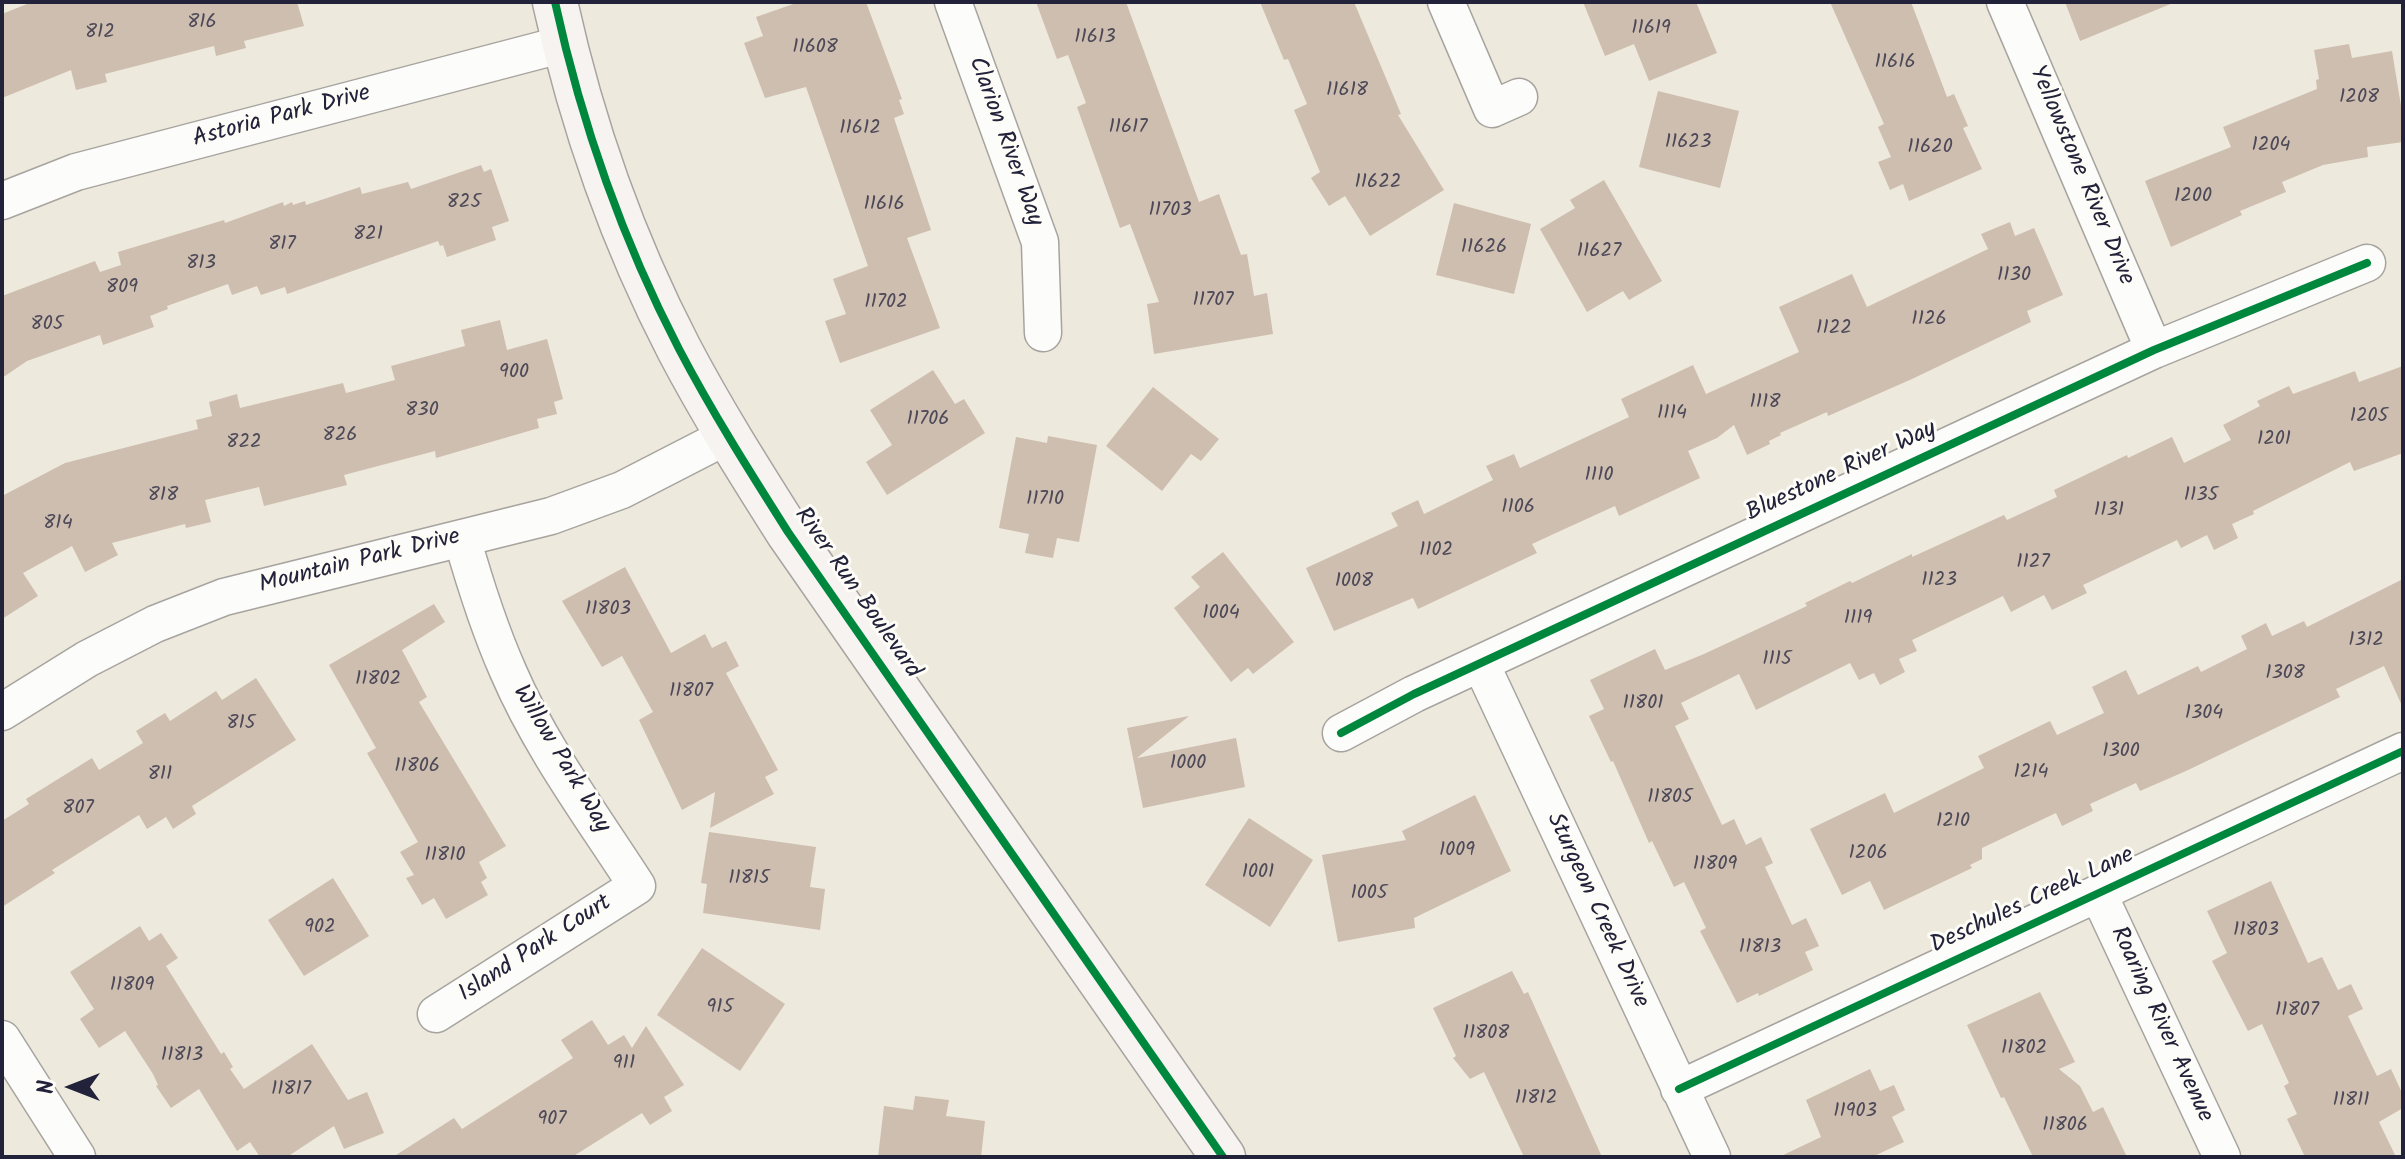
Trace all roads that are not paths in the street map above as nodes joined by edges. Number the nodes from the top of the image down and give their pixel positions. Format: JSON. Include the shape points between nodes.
{"nodes":[{"id":1,"x":555,"y":2,"type":"edge"},
{"id":2,"x":953,"y":2,"type":"edge"},
{"id":3,"x":1446,"y":2,"type":"edge"},
{"id":4,"x":2005,"y":2,"type":"edge"},
{"id":5,"x":564,"y":44,"type":"junction"},
{"id":6,"x":1519,"y":97,"type":"dead end"},
{"id":7,"x":2,"y":201,"type":"edge"},
{"id":8,"x":2367,"y":263,"type":"dead end"},
{"id":9,"x":1043,"y":333,"type":"dead end"},
{"id":10,"x":2154,"y":350,"type":"junction"},
{"id":11,"x":727,"y":436,"type":"junction"},
{"id":12,"x":462,"y":538,"type":"junction"},
{"id":13,"x":1481,"y":664,"type":"junction"},
{"id":14,"x":2,"y":712,"type":"edge"},
{"id":15,"x":1341,"y":733,"type":"dead end"},
{"id":16,"x":2403,"y":751,"type":"edge"},
{"id":17,"x":637,"y":886,"type":"joint"},
{"id":18,"x":2098,"y":893,"type":"junction"},
{"id":19,"x":436,"y":1014,"type":"dead end"},
{"id":20,"x":2,"y":1039,"type":"edge"},
{"id":21,"x":1679,"y":1089,"type":"junction"},
{"id":22,"x":77,"y":1157,"type":"edge"},
{"id":23,"x":1223,"y":1157,"type":"edge"},
{"id":24,"x":1712,"y":1157,"type":"edge"},
{"id":25,"x":2222,"y":1157,"type":"edge"}],
"edges":[{"from":1,"to":5,"type":"street","name":"River Run Boulevard"},
{"from":2,"to":9,"type":"street","name":"Clarion River Way","via":[[1040,242]]},
{"from":3,"to":6,"type":"street","via":[[1492,109]]},
{"from":4,"to":10,"type":"street","name":"Yellowstone River Drive"},
{"from":5,"to":7,"type":"street","name":"Astoria Park Drive","via":[[76,172]]},
{"from":5,"to":11,"type":"street","name":"River Run Boulevard","via":[[634,252],[678,348]]},
{"from":8,"to":10,"type":"street","name":"Bluestone River Way"},
{"from":10,"to":13,"type":"street","name":"Bluestone River Way"},
{"from":11,"to":12,"type":"street","name":"Mountain Park Drive","via":[[622,490],[551,516]]},
{"from":11,"to":23,"type":"street","name":"River Run Boulevard","via":[[788,532]]},
{"from":12,"to":14,"type":"street","name":"Mountain Park Drive","via":[[224,597],[87,659]]},
{"from":12,"to":17,"type":"street","name":"Willow Park Way","via":[[508,673],[541,738]]},
{"from":13,"to":15,"type":"street","name":"Bluestone River Way"},
{"from":13,"to":21,"type":"street","name":"Sturgeon Creek Drive"},
{"from":16,"to":18,"type":"street","name":"Deschules Creek Lane"},
{"from":17,"to":19,"type":"street","name":"Island Park Court"},
{"from":18,"to":21,"type":"street","name":"Deschules Creek Lane"},
{"from":18,"to":25,"type":"street","name":"Roaring River Avenue"},
{"from":20,"to":22,"type":"street"},
{"from":21,"to":24,"type":"street","name":"Sturgeon Creek Drive"}]}
